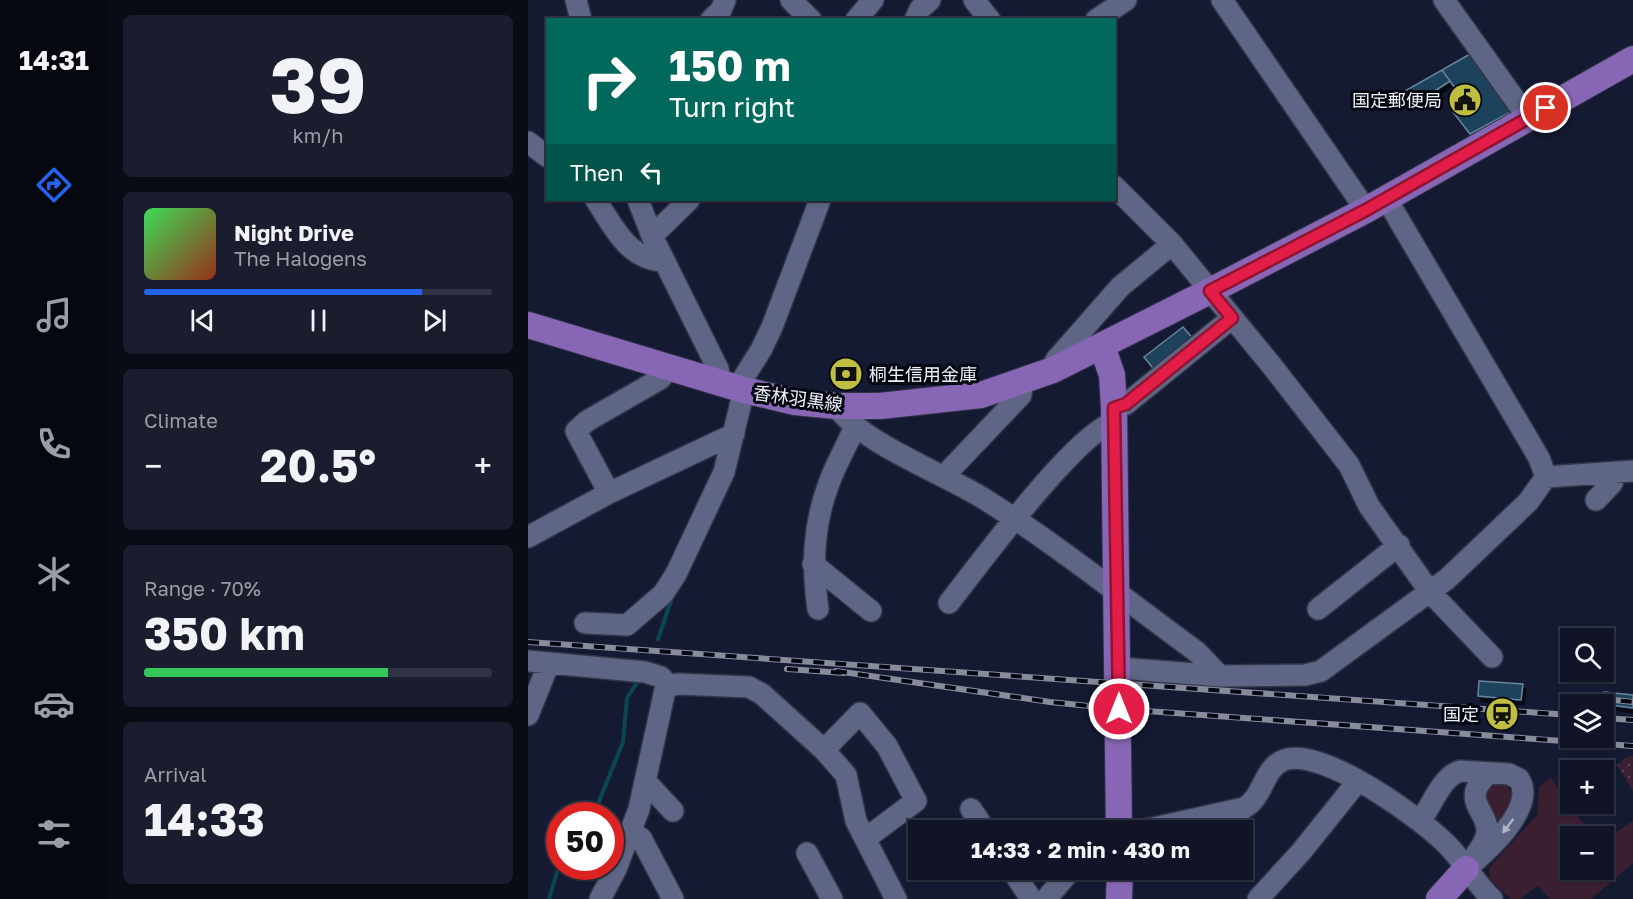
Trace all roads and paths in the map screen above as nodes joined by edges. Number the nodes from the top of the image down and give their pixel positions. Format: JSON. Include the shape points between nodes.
{"nodes":[{"id":1,"x":576,"y":0,"type":"edge"},
{"id":2,"x":725,"y":0,"type":"edge"},
{"id":3,"x":791,"y":0,"type":"edge"},
{"id":4,"x":873,"y":0,"type":"edge"},
{"id":5,"x":930,"y":0,"type":"edge"},
{"id":6,"x":974,"y":0,"type":"edge"},
{"id":7,"x":1126,"y":0,"type":"edge"},
{"id":8,"x":1222,"y":0,"type":"edge"},
{"id":9,"x":1444,"y":0,"type":"edge"},
{"id":10,"x":580,"y":18,"type":"edge"},
{"id":11,"x":713,"y":18,"type":"edge"},
{"id":12,"x":809,"y":18,"type":"edge"},
{"id":13,"x":858,"y":18,"type":"edge"},
{"id":14,"x":916,"y":18,"type":"edge"},
{"id":15,"x":988,"y":18,"type":"edge"},
{"id":16,"x":1099,"y":18,"type":"edge"},
{"id":17,"x":1633,"y":59,"type":"edge"},
{"id":18,"x":1528,"y":118,"type":"junction"},
{"id":19,"x":528,"y":142,"type":"edge"},
{"id":20,"x":546,"y":156,"type":"edge"},
{"id":21,"x":1116,"y":188,"type":"edge"},
{"id":22,"x":597,"y":201,"type":"edge"},
{"id":23,"x":638,"y":201,"type":"edge"},
{"id":24,"x":688,"y":201,"type":"edge"},
{"id":25,"x":820,"y":201,"type":"edge"},
{"id":26,"x":1376,"y":204,"type":"junction"},
{"id":27,"x":652,"y":236,"type":"junction"},
{"id":28,"x":1172,"y":244,"type":"junction"},
{"id":29,"x":664,"y":261,"type":"junction"},
{"id":30,"x":1210,"y":291,"type":"junction"},
{"id":31,"x":1232,"y":318,"type":"junction"},
{"id":32,"x":528,"y":325,"type":"edge"},
{"id":33,"x":1102,"y":346,"type":"junction"},
{"id":34,"x":669,"y":368,"type":"junction"},
{"id":35,"x":1053,"y":370,"type":"junction"},
{"id":36,"x":1022,"y":383,"type":"junction"},
{"id":37,"x":734,"y":387,"type":"junction"},
{"id":38,"x":836,"y":406,"type":"junction"},
{"id":39,"x":1114,"y":415,"type":"junction"},
{"id":40,"x":855,"y":426,"type":"junction"},
{"id":41,"x":734,"y":434,"type":"junction"},
{"id":42,"x":1624,"y":473,"type":"edge"},
{"id":43,"x":945,"y":476,"type":"junction"},
{"id":44,"x":1546,"y":477,"type":"junction"},
{"id":45,"x":609,"y":493,"type":"junction"},
{"id":46,"x":1596,"y":500,"type":"dead end"},
{"id":47,"x":1014,"y":518,"type":"junction"},
{"id":48,"x":528,"y":537,"type":"edge"},
{"id":49,"x":1399,"y":546,"type":"junction"},
{"id":50,"x":813,"y":564,"type":"junction"},
{"id":51,"x":1430,"y":592,"type":"junction"},
{"id":52,"x":1118,"y":593,"type":"junction"},
{"id":53,"x":949,"y":603,"type":"dead end"},
{"id":54,"x":819,"y":609,"type":"dead end"},
{"id":55,"x":1318,"y":609,"type":"dead end"},
{"id":56,"x":871,"y":611,"type":"dead end"},
{"id":57,"x":585,"y":623,"type":"dead end"},
{"id":58,"x":1492,"y":657,"type":"dead end"},
{"id":59,"x":538,"y":662,"type":"edge"},
{"id":60,"x":1119,"y":668,"type":"junction"},
{"id":61,"x":1220,"y":676,"type":"junction"},
{"id":62,"x":669,"y":686,"type":"junction"},
{"id":63,"x":528,"y":716,"type":"edge"},
{"id":64,"x":824,"y":750,"type":"junction"},
{"id":65,"x":1489,"y":773,"type":"junction"},
{"id":66,"x":1358,"y":781,"type":"junction"},
{"id":67,"x":646,"y":782,"type":"junction"},
{"id":68,"x":971,"y":809,"type":"dead end"},
{"id":69,"x":673,"y":811,"type":"dead end"},
{"id":70,"x":978,"y":820,"type":"edge"},
{"id":71,"x":1119,"y":820,"type":"edge"},
{"id":72,"x":1190,"y":820,"type":"edge"},
{"id":73,"x":1420,"y":821,"type":"junction"},
{"id":74,"x":631,"y":831,"type":"junction"},
{"id":75,"x":865,"y":838,"type":"junction"},
{"id":76,"x":807,"y":853,"type":"dead end"},
{"id":77,"x":1466,"y":869,"type":"junction"},
{"id":78,"x":1019,"y":880,"type":"edge"},
{"id":79,"x":1062,"y":880,"type":"edge"},
{"id":80,"x":1120,"y":880,"type":"edge"},
{"id":81,"x":1267,"y":896,"type":"edge"},
{"id":82,"x":600,"y":899,"type":"edge"},
{"id":83,"x":673,"y":899,"type":"edge"},
{"id":84,"x":832,"y":899,"type":"edge"},
{"id":85,"x":896,"y":899,"type":"edge"},
{"id":86,"x":1031,"y":899,"type":"edge"},
{"id":87,"x":1046,"y":899,"type":"edge"},
{"id":88,"x":1119,"y":899,"type":"edge"},
{"id":89,"x":1439,"y":899,"type":"edge"},
{"id":90,"x":1492,"y":899,"type":"edge"}],
"edges":[{"from":1,"to":10,"type":"street"},
{"from":2,"to":11,"type":"street"},
{"from":3,"to":12,"type":"street"},
{"from":4,"to":13,"type":"street"},
{"from":5,"to":14,"type":"street"},
{"from":6,"to":15,"type":"street"},
{"from":7,"to":16,"type":"street"},
{"from":8,"to":26,"type":"street"},
{"from":9,"to":18,"type":"street"},
{"from":17,"to":18,"type":"main road","name":"香林羽黒線"},
{"from":18,"to":26,"type":"main road","name":"香林羽黒線"},
{"from":19,"to":20,"type":"street"},
{"from":21,"to":28,"type":"street"},
{"from":22,"to":29,"type":"street","via":[[631,249],[650,260]]},
{"from":23,"to":27,"type":"street"},
{"from":24,"to":27,"type":"street"},
{"from":25,"to":37,"type":"street","via":[[772,327],[761,350]]},
{"from":26,"to":30,"type":"main road","name":"香林羽黒線"},
{"from":26,"to":44,"type":"street","via":[[1539,458]]},
{"from":27,"to":29,"type":"street"},
{"from":28,"to":30,"type":"street"},
{"from":28,"to":35,"type":"street","via":[[1100,307],[1056,360]]},
{"from":29,"to":37,"type":"street","via":[[718,369]]},
{"from":30,"to":31,"type":"street"},
{"from":30,"to":33,"type":"main road","name":"香林羽黒線"},
{"from":31,"to":39,"type":"street"},
{"from":31,"to":49,"type":"street","via":[[1349,465],[1369,506]]},
{"from":32,"to":34,"type":"main road","name":"香林羽黒線"},
{"from":33,"to":35,"type":"main road","name":"香林羽黒線"},
{"from":33,"to":39,"type":"main road","via":[[1112,375]]},
{"from":34,"to":37,"type":"main road","name":"香林羽黒線"},
{"from":34,"to":45,"type":"street","via":[[660,379],[576,431]]},
{"from":35,"to":36,"type":"main road","name":"香林羽黒線"},
{"from":36,"to":38,"type":"main road","name":"香林羽黒線","via":[[951,400]]},
{"from":36,"to":43,"type":"street","via":[[1021,395]]},
{"from":37,"to":38,"type":"main road","name":"香林羽黒線","via":[[795,402]]},
{"from":37,"to":41,"type":"street"},
{"from":38,"to":40,"type":"street"},
{"from":39,"to":47,"type":"street"},
{"from":39,"to":52,"type":"main road"},
{"from":40,"to":43,"type":"street"},
{"from":40,"to":50,"type":"street","via":[[828,484],[818,521]]},
{"from":41,"to":45,"type":"street"},
{"from":41,"to":57,"type":"street","via":[[724,472],[663,594],[627,625]]},
{"from":42,"to":44,"type":"street"},
{"from":42,"to":46,"type":"street"},
{"from":43,"to":47,"type":"street"},
{"from":44,"to":51,"type":"street","via":[[1528,502]]},
{"from":45,"to":48,"type":"street"},
{"from":47,"to":52,"type":"street"},
{"from":47,"to":53,"type":"street"},
{"from":49,"to":51,"type":"street"},
{"from":49,"to":55,"type":"street"},
{"from":50,"to":54,"type":"street"},
{"from":50,"to":56,"type":"street"},
{"from":51,"to":58,"type":"street"},
{"from":51,"to":61,"type":"street","via":[[1321,672]]},
{"from":52,"to":60,"type":"main road"},
{"from":52,"to":61,"type":"street","via":[[1205,658]]},
{"from":59,"to":62,"type":"street","via":[[645,672],[661,677]]},
{"from":59,"to":63,"type":"street"},
{"from":60,"to":61,"type":"street"},
{"from":60,"to":71,"type":"main road"},
{"from":62,"to":64,"type":"street","via":[[749,687],[762,694]]},
{"from":62,"to":67,"type":"street"},
{"from":64,"to":75,"type":"street","via":[[846,775],[851,806]]},
{"from":64,"to":75,"type":"street","via":[[860,713],[887,746],[916,801]]},
{"from":65,"to":73,"type":"street","via":[[1454,773]]},
{"from":65,"to":77,"type":"street","via":[[1479,783],[1476,797],[1487,833]]},
{"from":65,"to":77,"type":"street","one_way":true,"via":[[1516,777],[1522,785],[1523,798],[1517,814],[1501,835]]},
{"from":66,"to":72,"type":"street","via":[[1308,759],[1287,759],[1274,767],[1258,797],[1244,808]]},
{"from":66,"to":73,"type":"street"},
{"from":66,"to":81,"type":"street"},
{"from":67,"to":69,"type":"street"},
{"from":67,"to":74,"type":"street"},
{"from":68,"to":70,"type":"street"},
{"from":73,"to":77,"type":"street","via":[[1451,848]]},
{"from":74,"to":82,"type":"street"},
{"from":74,"to":83,"type":"street","via":[[641,838]]},
{"from":75,"to":85,"type":"street"},
{"from":76,"to":84,"type":"street"},
{"from":77,"to":89,"type":"main road"},
{"from":77,"to":90,"type":"street"},
{"from":78,"to":86,"type":"street"},
{"from":79,"to":87,"type":"street"},
{"from":80,"to":88,"type":"main road"}]}
